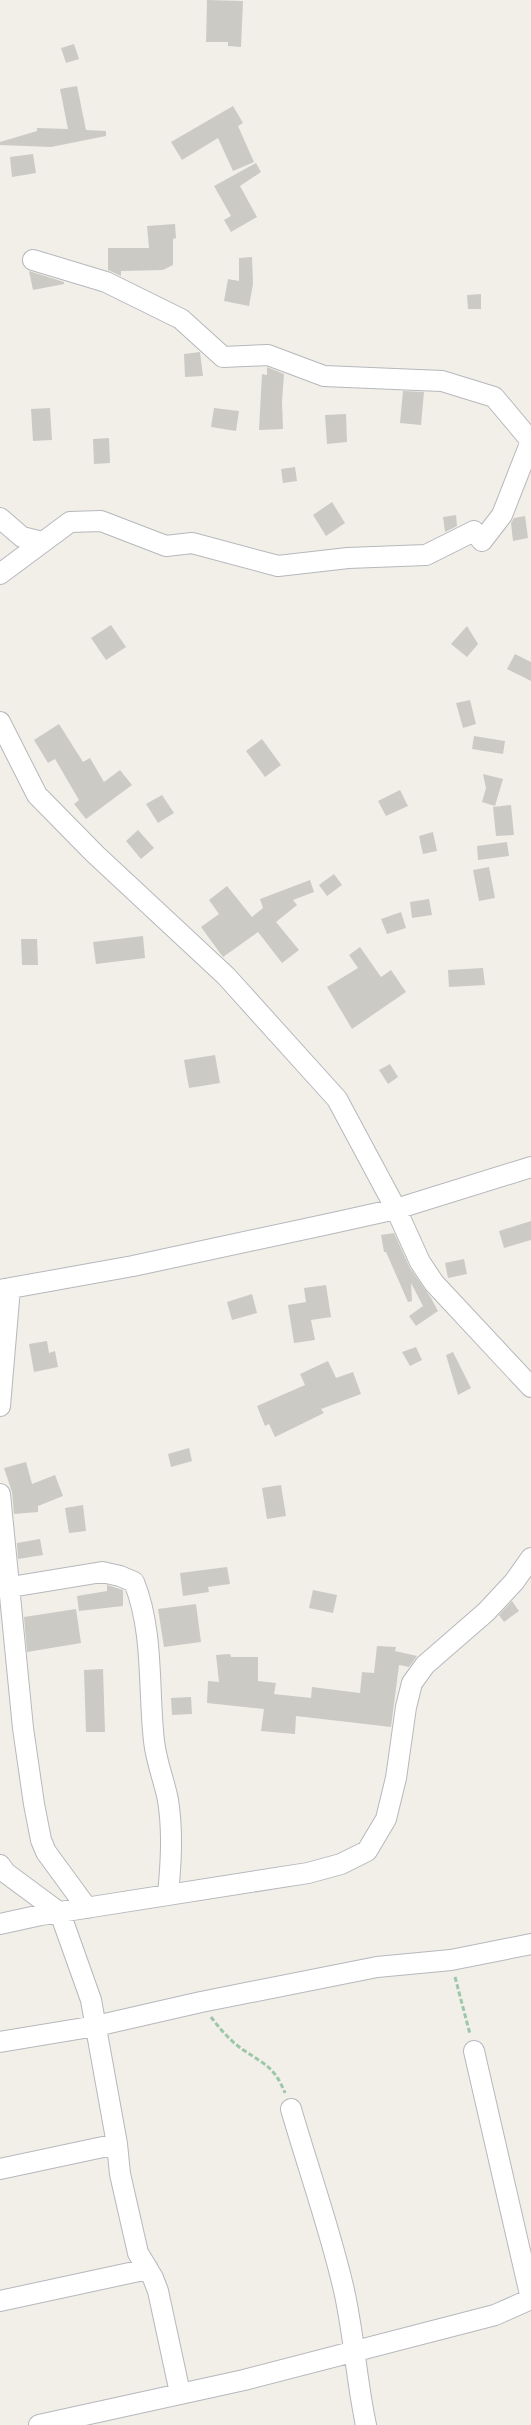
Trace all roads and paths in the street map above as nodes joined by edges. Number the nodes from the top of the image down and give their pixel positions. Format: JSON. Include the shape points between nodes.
{"nodes":[{"id":1,"x":33,"y":260,"type":"dead end"},
{"id":2,"x":531,"y":441,"type":"edge"},
{"id":3,"x":0,"y":518,"type":"edge"},
{"id":4,"x":42,"y":542,"type":"junction"},
{"id":5,"x":0,"y":574,"type":"edge"},
{"id":6,"x":0,"y":722,"type":"edge"},
{"id":7,"x":531,"y":1167,"type":"edge"},
{"id":8,"x":396,"y":1208,"type":"junction"},
{"id":9,"x":5,"y":1289,"type":"edge"},
{"id":10,"x":531,"y":1387,"type":"edge"},
{"id":11,"x":0,"y":1406,"type":"edge"},
{"id":12,"x":0,"y":1494,"type":"edge"},
{"id":13,"x":531,"y":1558,"type":"edge"},
{"id":14,"x":11,"y":1587,"type":"junction"},
{"id":15,"x":0,"y":1865,"type":"edge"},
{"id":16,"x":168,"y":1895,"type":"junction"},
{"id":17,"x":87,"y":1908,"type":"junction"},
{"id":18,"x":60,"y":1913,"type":"junction"},
{"id":19,"x":0,"y":1924,"type":"edge"},
{"id":20,"x":531,"y":1944,"type":"edge"},
{"id":21,"x":451,"y":1960,"type":"junction"},
{"id":22,"x":201,"y":2002,"type":"junction"},
{"id":23,"x":96,"y":2026,"type":"junction"},
{"id":24,"x":0,"y":2042,"type":"edge"},
{"id":25,"x":474,"y":2051,"type":"joint"},
{"id":26,"x":291,"y":2109,"type":"joint"},
{"id":27,"x":117,"y":2144,"type":"junction"},
{"id":28,"x":0,"y":2169,"type":"edge"},
{"id":29,"x":148,"y":2269,"type":"junction"},
{"id":30,"x":531,"y":2299,"type":"edge"},
{"id":31,"x":0,"y":2301,"type":"edge"},
{"id":32,"x":356,"y":2351,"type":"junction"},
{"id":33,"x":180,"y":2393,"type":"junction"},
{"id":34,"x":39,"y":2425,"type":"edge"},
{"id":35,"x":366,"y":2425,"type":"edge"}],
"edges":[{"from":1,"to":2,"type":"street","via":[[106,282],[181,319],[223,357],[268,355],[324,376],[442,381],[494,397]]},
{"from":2,"to":4,"type":"street","via":[[502,515],[482,541],[474,532],[426,555],[348,558],[278,566],[192,543],[166,546],[100,521],[70,522]]},
{"from":3,"to":4,"type":"street","via":[[22,537]]},
{"from":4,"to":5,"type":"street"},
{"from":6,"to":8,"type":"street","via":[[38,795],[102,861],[226,976],[337,1099]]},
{"from":7,"to":8,"type":"street"},
{"from":8,"to":9,"type":"street","via":[[133,1266]]},
{"from":8,"to":10,"type":"street","via":[[420,1262],[434,1283]]},
{"from":9,"to":11,"type":"street"},
{"from":12,"to":14,"type":"street"},
{"from":13,"to":16,"type":"street","via":[[486,1612],[425,1665],[412,1683],[386,1819],[367,1851],[341,1864],[308,1873]]},
{"from":14,"to":16,"type":"street","via":[[102,1572],[134,1582],[141,1599],[149,1659],[154,1749],[168,1800],[172,1851]]},
{"from":14,"to":17,"type":"street","via":[[24,1728],[41,1840],[46,1852]]},
{"from":15,"to":18,"type":"street"},
{"from":16,"to":17,"type":"street"},
{"from":17,"to":18,"type":"street"},
{"from":18,"to":19,"type":"street"},
{"from":18,"to":23,"type":"street","via":[[91,2000]]},
{"from":20,"to":21,"type":"street"},
{"from":21,"to":22,"type":"street","via":[[377,1967]]},
{"from":21,"to":25,"type":"path"},
{"from":22,"to":23,"type":"street"},
{"from":22,"to":26,"type":"path","via":[[218,2026],[278,2077]]},
{"from":23,"to":24,"type":"street"},
{"from":23,"to":27,"type":"street"},
{"from":25,"to":30,"type":"street"},
{"from":26,"to":32,"type":"street","via":[[343,2284]]},
{"from":27,"to":28,"type":"street"},
{"from":27,"to":29,"type":"street","via":[[120,2174],[138,2253]]},
{"from":29,"to":31,"type":"street"},
{"from":29,"to":33,"type":"street","via":[[158,2291]]},
{"from":30,"to":32,"type":"street","via":[[495,2316]]},
{"from":32,"to":33,"type":"street"},
{"from":32,"to":35,"type":"street","via":[[357,2381]]},
{"from":33,"to":34,"type":"street"}]}
